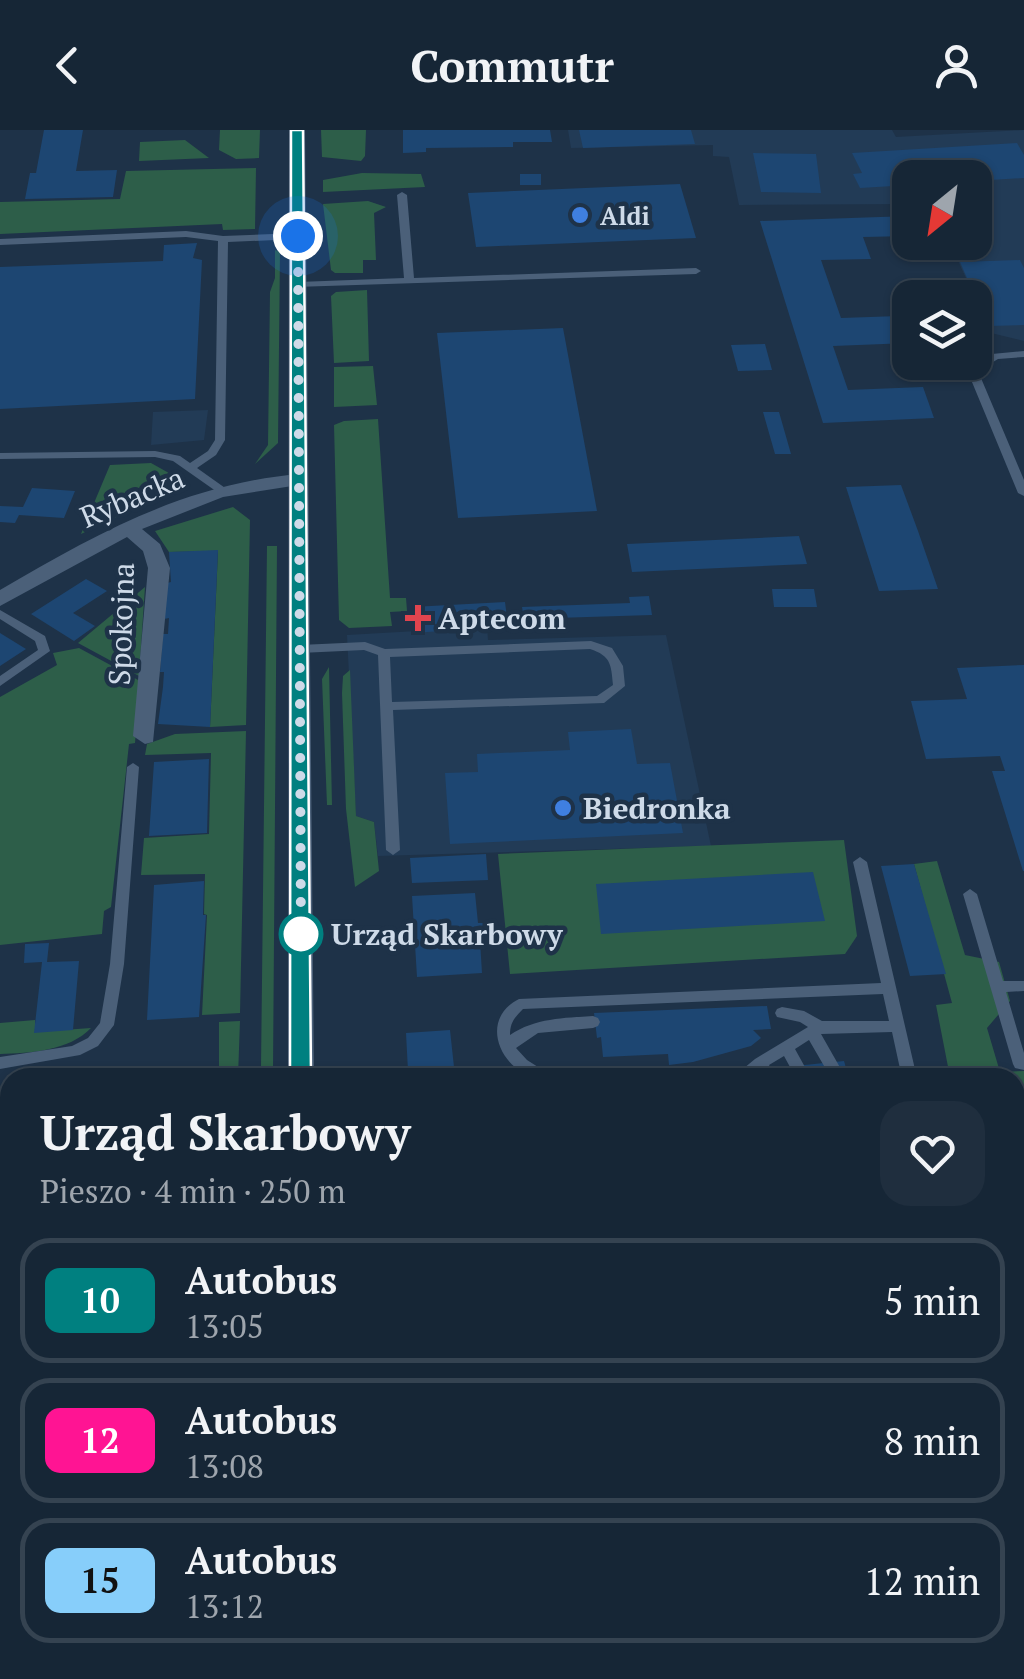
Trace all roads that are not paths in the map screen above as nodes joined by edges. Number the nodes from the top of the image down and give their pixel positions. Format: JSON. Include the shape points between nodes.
{"nodes":[{"id":1,"x":297,"y":130,"type":"edge"},
{"id":2,"x":402,"y":195,"type":"dead end"},
{"id":3,"x":298,"y":236,"type":"junction"},
{"id":4,"x":223,"y":239,"type":"junction"},
{"id":5,"x":0,"y":242,"type":"edge"},
{"id":6,"x":696,"y":271,"type":"dead end"},
{"id":7,"x":409,"y":281,"type":"junction"},
{"id":8,"x":298,"y":285,"type":"junction"},
{"id":9,"x":1024,"y":354,"type":"edge"},
{"id":10,"x":0,"y":456,"type":"edge"},
{"id":11,"x":190,"y":467,"type":"junction"},
{"id":12,"x":298,"y":480,"type":"junction"},
{"id":13,"x":224,"y":492,"type":"junction"},
{"id":14,"x":1024,"y":493,"type":"edge"},
{"id":15,"x":128,"y":526,"type":"junction"},
{"id":16,"x":0,"y":599,"type":"edge"},
{"id":17,"x":0,"y":614,"type":"edge"},
{"id":18,"x":300,"y":649,"type":"junction"},
{"id":19,"x":384,"y":653,"type":"junction"},
{"id":20,"x":0,"y":682,"type":"edge"},
{"id":21,"x":388,"y":706,"type":"junction"},
{"id":22,"x":145,"y":736,"type":"dead end"},
{"id":23,"x":132,"y":767,"type":"dead end"},
{"id":24,"x":393,"y":850,"type":"dead end"},
{"id":25,"x":860,"y":862,"type":"dead end"},
{"id":26,"x":970,"y":894,"type":"dead end"},
{"id":27,"x":1024,"y":986,"type":"edge"},
{"id":28,"x":998,"y":987,"type":"junction"},
{"id":29,"x":889,"y":988,"type":"junction"},
{"id":30,"x":782,"y":1013,"type":"dead end"},
{"id":31,"x":592,"y":1022,"type":"dead end"},
{"id":32,"x":898,"y":1026,"type":"junction"},
{"id":33,"x":816,"y":1029,"type":"junction"},
{"id":34,"x":507,"y":1047,"type":"junction"},
{"id":35,"x":786,"y":1047,"type":"junction"},
{"id":36,"x":0,"y":1062,"type":"edge"},
{"id":37,"x":1024,"y":1064,"type":"edge"},
{"id":38,"x":301,"y":1068,"type":"edge"},
{"id":39,"x":524,"y":1068,"type":"edge"},
{"id":40,"x":767,"y":1068,"type":"edge"},
{"id":41,"x":798,"y":1068,"type":"edge"},
{"id":42,"x":834,"y":1068,"type":"edge"},
{"id":43,"x":908,"y":1068,"type":"edge"}],
"edges":[{"from":1,"to":3,"type":"street"},
{"from":2,"to":7,"type":"lane"},
{"from":3,"to":4,"type":"lane"},
{"from":3,"to":8,"type":"street"},
{"from":4,"to":5,"type":"lane","via":[[186,234]]},
{"from":4,"to":11,"type":"lane","via":[[220,440]]},
{"from":6,"to":7,"type":"lane"},
{"from":7,"to":8,"type":"lane"},
{"from":8,"to":12,"type":"street"},
{"from":9,"to":14,"type":"lane","via":[[996,356],[972,370]]},
{"from":10,"to":11,"type":"lane","via":[[154,454]]},
{"from":11,"to":13,"type":"lane"},
{"from":12,"to":13,"type":"street","name":"Rybacka"},
{"from":12,"to":18,"type":"street"},
{"from":13,"to":15,"type":"street","name":"Rybacka"},
{"from":15,"to":16,"type":"street","name":"Rybacka"},
{"from":15,"to":22,"type":"street","name":"Spokojna","via":[[154,549],[159,568]]},
{"from":17,"to":20,"type":"lane","via":[[42,640],[44,652]]},
{"from":18,"to":19,"type":"lane","via":[[365,646]]},
{"from":18,"to":38,"type":"street"},
{"from":19,"to":21,"type":"lane"},
{"from":19,"to":21,"type":"lane","via":[[592,646],[608,651],[619,686],[600,700]]},
{"from":21,"to":24,"type":"lane"},
{"from":23,"to":36,"type":"lane","via":[[107,1025],[75,1052]]},
{"from":25,"to":29,"type":"lane"},
{"from":26,"to":28,"type":"lane"},
{"from":27,"to":28,"type":"lane"},
{"from":28,"to":37,"type":"lane"},
{"from":29,"to":32,"type":"lane"},
{"from":29,"to":34,"type":"lane","via":[[519,1004],[503,1027]]},
{"from":30,"to":33,"type":"lane","via":[[804,1017]]},
{"from":31,"to":34,"type":"lane","via":[[541,1025]]},
{"from":32,"to":33,"type":"lane"},
{"from":32,"to":43,"type":"lane"},
{"from":33,"to":35,"type":"lane"},
{"from":33,"to":42,"type":"lane"},
{"from":34,"to":39,"type":"lane"},
{"from":35,"to":40,"type":"lane"},
{"from":35,"to":41,"type":"lane"}]}
